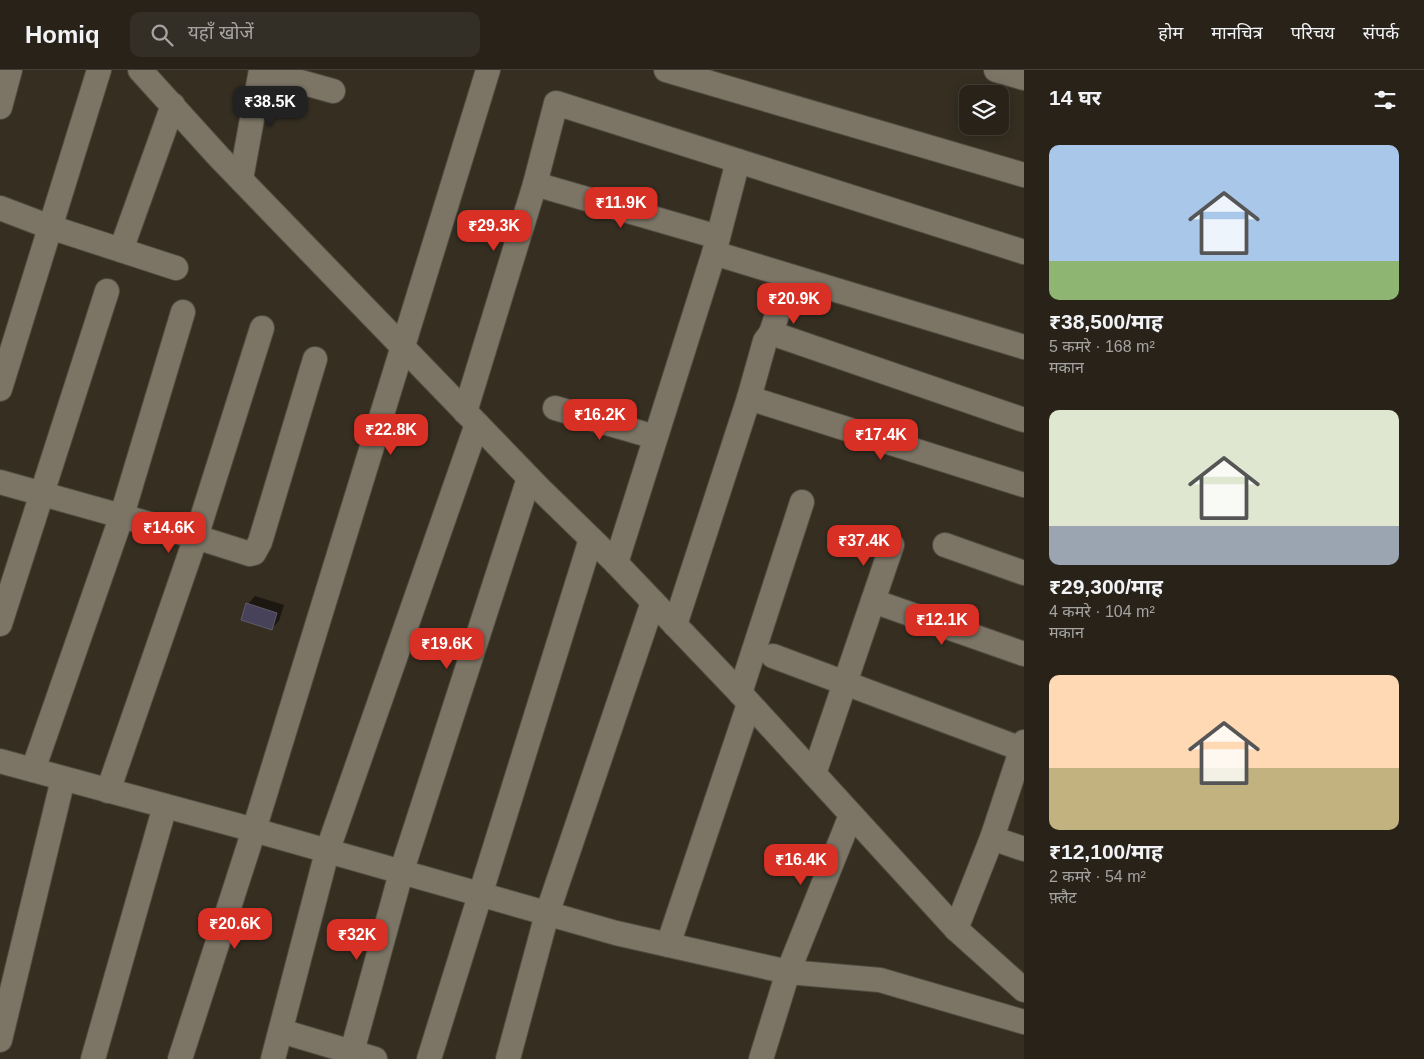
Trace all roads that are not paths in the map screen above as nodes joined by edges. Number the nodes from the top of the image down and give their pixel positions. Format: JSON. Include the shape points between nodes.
{"nodes":[{"id":1,"x":10,"y":70,"type":"edge"},
{"id":2,"x":98,"y":70,"type":"edge"},
{"id":3,"x":261,"y":70,"type":"edge"},
{"id":4,"x":488,"y":70,"type":"edge"},
{"id":5,"x":666,"y":70,"type":"edge"},
{"id":6,"x":996,"y":70,"type":"edge"},
{"id":7,"x":152,"y":75,"type":"edge"},
{"id":8,"x":1024,"y":78,"type":"edge"},
{"id":9,"x":333,"y":91,"type":"dead end"},
{"id":10,"x":173,"y":105,"type":"junction"},
{"id":11,"x":0,"y":107,"type":"edge"},
{"id":12,"x":738,"y":161,"type":"junction"},
{"id":13,"x":1024,"y":175,"type":"edge"},
{"id":14,"x":240,"y":179,"type":"junction"},
{"id":15,"x":535,"y":184,"type":"junction"},
{"id":16,"x":0,"y":208,"type":"edge"},
{"id":17,"x":50,"y":227,"type":"junction"},
{"id":18,"x":716,"y":245,"type":"junction"},
{"id":19,"x":121,"y":250,"type":"junction"},
{"id":20,"x":1024,"y":252,"type":"edge"},
{"id":21,"x":176,"y":268,"type":"dead end"},
{"id":22,"x":107,"y":292,"type":"dead end"},
{"id":23,"x":780,"y":306,"type":"dead end"},
{"id":24,"x":184,"y":312,"type":"dead end"},
{"id":25,"x":262,"y":328,"type":"dead end"},
{"id":26,"x":771,"y":333,"type":"junction"},
{"id":27,"x":1024,"y":347,"type":"edge"},
{"id":28,"x":404,"y":348,"type":"junction"},
{"id":29,"x":315,"y":359,"type":"dead end"},
{"id":30,"x":0,"y":389,"type":"edge"},
{"id":31,"x":749,"y":398,"type":"junction"},
{"id":32,"x":555,"y":408,"type":"dead end"},
{"id":33,"x":471,"y":418,"type":"junction"},
{"id":34,"x":1024,"y":420,"type":"edge"},
{"id":35,"x":655,"y":437,"type":"junction"},
{"id":36,"x":530,"y":478,"type":"junction"},
{"id":37,"x":0,"y":482,"type":"edge"},
{"id":38,"x":1024,"y":485,"type":"edge"},
{"id":39,"x":42,"y":494,"type":"junction"},
{"id":40,"x":802,"y":502,"type":"dead end"},
{"id":41,"x":122,"y":515,"type":"junction"},
{"id":42,"x":196,"y":537,"type":"junction"},
{"id":43,"x":591,"y":539,"type":"junction"},
{"id":44,"x":892,"y":545,"type":"dead end"},
{"id":45,"x":945,"y":545,"type":"dead end"},
{"id":46,"x":616,"y":563,"type":"junction"},
{"id":47,"x":1024,"y":574,"type":"edge"},
{"id":48,"x":873,"y":601,"type":"junction"},
{"id":49,"x":653,"y":602,"type":"junction"},
{"id":50,"x":0,"y":624,"type":"edge"},
{"id":51,"x":675,"y":625,"type":"junction"},
{"id":52,"x":1024,"y":654,"type":"edge"},
{"id":53,"x":773,"y":656,"type":"dead end"},
{"id":54,"x":845,"y":682,"type":"junction"},
{"id":55,"x":745,"y":699,"type":"junction"},
{"id":56,"x":1023,"y":747,"type":"edge"},
{"id":57,"x":0,"y":761,"type":"edge"},
{"id":58,"x":33,"y":770,"type":"junction"},
{"id":59,"x":814,"y":774,"type":"junction"},
{"id":60,"x":63,"y":779,"type":"junction"},
{"id":61,"x":108,"y":791,"type":"junction"},
{"id":62,"x":165,"y":806,"type":"junction"},
{"id":63,"x":851,"y":815,"type":"junction"},
{"id":64,"x":254,"y":830,"type":"junction"},
{"id":65,"x":992,"y":838,"type":"junction"},
{"id":66,"x":1024,"y":849,"type":"edge"},
{"id":67,"x":327,"y":852,"type":"junction"},
{"id":68,"x":401,"y":873,"type":"junction"},
{"id":69,"x":479,"y":895,"type":"junction"},
{"id":70,"x":547,"y":914,"type":"junction"},
{"id":71,"x":956,"y":929,"type":"junction"},
{"id":72,"x":668,"y":945,"type":"junction"},
{"id":73,"x":788,"y":972,"type":"junction"},
{"id":74,"x":1024,"y":990,"type":"edge"},
{"id":75,"x":1024,"y":1022,"type":"edge"},
{"id":76,"x":281,"y":1031,"type":"junction"},
{"id":77,"x":0,"y":1040,"type":"edge"},
{"id":78,"x":351,"y":1056,"type":"edge"},
{"id":79,"x":93,"y":1059,"type":"edge"},
{"id":80,"x":180,"y":1059,"type":"edge"},
{"id":81,"x":273,"y":1059,"type":"edge"},
{"id":82,"x":375,"y":1059,"type":"edge"},
{"id":83,"x":430,"y":1059,"type":"edge"},
{"id":84,"x":508,"y":1059,"type":"edge"},
{"id":85,"x":761,"y":1059,"type":"edge"}],
"edges":[{"from":1,"to":11,"type":"street"},
{"from":2,"to":17,"type":"street"},
{"from":3,"to":9,"type":"street"},
{"from":3,"to":14,"type":"street"},
{"from":4,"to":28,"type":"street"},
{"from":5,"to":13,"type":"street"},
{"from":6,"to":8,"type":"street"},
{"from":7,"to":10,"type":"street"},
{"from":10,"to":14,"type":"street"},
{"from":10,"to":19,"type":"street"},
{"from":12,"to":15,"type":"street","via":[[556,103]]},
{"from":12,"to":18,"type":"street"},
{"from":12,"to":20,"type":"street"},
{"from":14,"to":28,"type":"street"},
{"from":15,"to":18,"type":"street"},
{"from":15,"to":33,"type":"street"},
{"from":16,"to":17,"type":"street"},
{"from":17,"to":19,"type":"street"},
{"from":17,"to":30,"type":"street"},
{"from":18,"to":27,"type":"street"},
{"from":18,"to":35,"type":"street"},
{"from":19,"to":21,"type":"street"},
{"from":22,"to":39,"type":"street"},
{"from":23,"to":26,"type":"street"},
{"from":24,"to":41,"type":"street"},
{"from":25,"to":42,"type":"street"},
{"from":26,"to":31,"type":"street","via":[[765,341]]},
{"from":26,"to":34,"type":"street"},
{"from":28,"to":33,"type":"street"},
{"from":28,"to":64,"type":"street"},
{"from":29,"to":42,"type":"street","via":[[254,553]]},
{"from":31,"to":38,"type":"street"},
{"from":31,"to":51,"type":"street"},
{"from":32,"to":35,"type":"street"},
{"from":33,"to":36,"type":"street"},
{"from":33,"to":67,"type":"street"},
{"from":35,"to":46,"type":"street"},
{"from":36,"to":43,"type":"street"},
{"from":36,"to":68,"type":"street"},
{"from":37,"to":39,"type":"street"},
{"from":39,"to":41,"type":"street"},
{"from":39,"to":50,"type":"street"},
{"from":40,"to":55,"type":"street"},
{"from":41,"to":42,"type":"street"},
{"from":41,"to":58,"type":"street"},
{"from":42,"to":61,"type":"street"},
{"from":43,"to":46,"type":"street"},
{"from":43,"to":69,"type":"street"},
{"from":44,"to":48,"type":"street"},
{"from":45,"to":47,"type":"street"},
{"from":46,"to":49,"type":"street"},
{"from":48,"to":52,"type":"street"},
{"from":48,"to":54,"type":"street"},
{"from":49,"to":51,"type":"street"},
{"from":49,"to":70,"type":"street"},
{"from":51,"to":55,"type":"street"},
{"from":53,"to":54,"type":"street"},
{"from":54,"to":56,"type":"street"},
{"from":54,"to":59,"type":"street"},
{"from":55,"to":59,"type":"street"},
{"from":55,"to":72,"type":"street"},
{"from":56,"to":65,"type":"street"},
{"from":57,"to":58,"type":"street"},
{"from":58,"to":60,"type":"street"},
{"from":59,"to":63,"type":"street"},
{"from":60,"to":61,"type":"street"},
{"from":60,"to":77,"type":"street"},
{"from":61,"to":62,"type":"street"},
{"from":62,"to":64,"type":"street"},
{"from":62,"to":79,"type":"street"},
{"from":63,"to":71,"type":"street"},
{"from":63,"to":73,"type":"street"},
{"from":64,"to":67,"type":"street"},
{"from":64,"to":80,"type":"street"},
{"from":65,"to":66,"type":"street"},
{"from":65,"to":71,"type":"street"},
{"from":67,"to":68,"type":"street"},
{"from":67,"to":76,"type":"street"},
{"from":68,"to":69,"type":"street"},
{"from":68,"to":78,"type":"street"},
{"from":69,"to":70,"type":"street"},
{"from":69,"to":83,"type":"street"},
{"from":70,"to":72,"type":"street"},
{"from":70,"to":84,"type":"street"},
{"from":71,"to":74,"type":"street"},
{"from":72,"to":73,"type":"street"},
{"from":73,"to":75,"type":"street","via":[[880,980]]},
{"from":73,"to":85,"type":"street"},
{"from":76,"to":78,"type":"street"},
{"from":76,"to":81,"type":"street"},
{"from":78,"to":82,"type":"street"}]}
